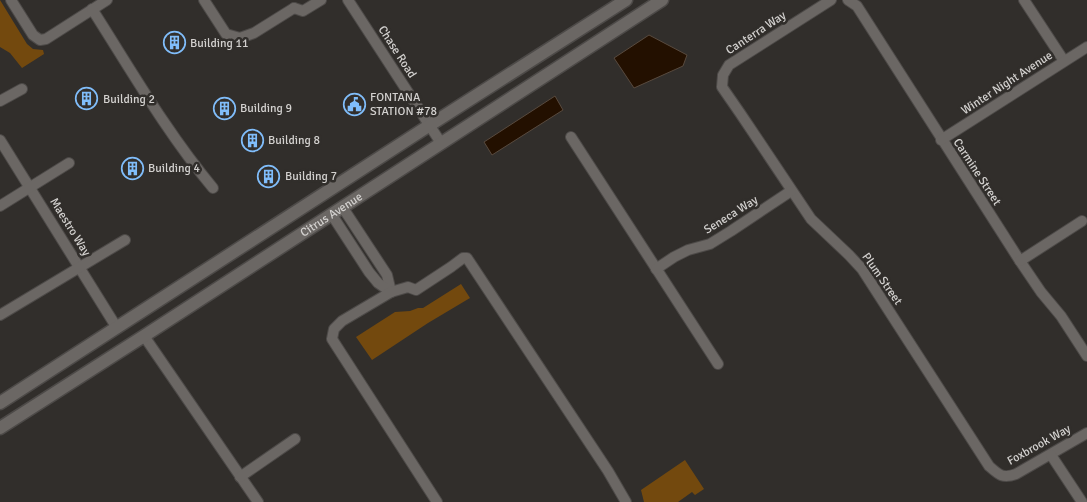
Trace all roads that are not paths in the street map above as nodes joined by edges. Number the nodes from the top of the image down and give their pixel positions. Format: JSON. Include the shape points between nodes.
{"nodes":[{"id":1,"x":11,"y":0,"type":"edge"},
{"id":2,"x":107,"y":0,"type":"edge"},
{"id":3,"x":204,"y":0,"type":"edge"},
{"id":4,"x":321,"y":0,"type":"edge"},
{"id":5,"x":348,"y":0,"type":"edge"},
{"id":6,"x":626,"y":0,"type":"edge"},
{"id":7,"x":662,"y":0,"type":"edge"},
{"id":8,"x":831,"y":0,"type":"edge"},
{"id":9,"x":848,"y":0,"type":"edge"},
{"id":10,"x":1024,"y":0,"type":"edge"},
{"id":11,"x":292,"y":6,"type":"edge"},
{"id":12,"x":92,"y":9,"type":"junction"},
{"id":13,"x":1087,"y":46,"type":"edge"},
{"id":14,"x":1064,"y":61,"type":"junction"},
{"id":15,"x":723,"y":75,"type":"joint"},
{"id":16,"x":22,"y":89,"type":"dead end"},
{"id":17,"x":0,"y":101,"type":"edge"},
{"id":18,"x":430,"y":125,"type":"junction"},
{"id":19,"x":571,"y":137,"type":"dead end"},
{"id":20,"x":0,"y":140,"type":"edge"},
{"id":21,"x":941,"y":140,"type":"junction"},
{"id":22,"x":441,"y":143,"type":"junction"},
{"id":23,"x":69,"y":164,"type":"dead end"},
{"id":24,"x":30,"y":188,"type":"junction"},
{"id":25,"x":212,"y":188,"type":"dead end"},
{"id":26,"x":791,"y":192,"type":"junction"},
{"id":27,"x":0,"y":206,"type":"edge"},
{"id":28,"x":337,"y":211,"type":"junction"},
{"id":29,"x":1082,"y":221,"type":"dead end"},
{"id":30,"x":125,"y":240,"type":"dead end"},
{"id":31,"x":1020,"y":261,"type":"junction"},
{"id":32,"x":80,"y":267,"type":"junction"},
{"id":33,"x":656,"y":269,"type":"junction"},
{"id":34,"x":391,"y":292,"type":"junction"},
{"id":35,"x":0,"y":314,"type":"edge"},
{"id":36,"x":117,"y":328,"type":"junction"},
{"id":37,"x":144,"y":336,"type":"junction"},
{"id":38,"x":1087,"y":356,"type":"edge"},
{"id":39,"x":718,"y":364,"type":"dead end"},
{"id":40,"x":0,"y":403,"type":"edge"},
{"id":41,"x":0,"y":428,"type":"edge"},
{"id":42,"x":1087,"y":433,"type":"edge"},
{"id":43,"x":295,"y":439,"type":"dead end"},
{"id":44,"x":1051,"y":455,"type":"junction"},
{"id":45,"x":240,"y":477,"type":"junction"},
{"id":46,"x":1003,"y":477,"type":"joint"},
{"id":47,"x":258,"y":502,"type":"edge"},
{"id":48,"x":438,"y":502,"type":"edge"},
{"id":49,"x":626,"y":502,"type":"edge"},
{"id":50,"x":1082,"y":502,"type":"edge"}],
"edges":[{"from":1,"to":12,"type":"street","via":[[33,35],[40,40]]},
{"from":2,"to":12,"type":"street"},
{"from":3,"to":11,"type":"street","via":[[226,34],[240,38],[254,33]]},
{"from":4,"to":11,"type":"street","via":[[303,11]]},
{"from":5,"to":18,"type":"street","name":"Chase Road"},
{"from":6,"to":18,"type":"main road","name":"Citrus Avenue"},
{"from":7,"to":22,"type":"main road","name":"Citrus Avenue"},
{"from":8,"to":15,"type":"street","name":"Canterra Way","via":[[729,65]]},
{"from":9,"to":21,"type":"street","name":"Carmine Street","via":[[857,6]]},
{"from":10,"to":14,"type":"street"},
{"from":12,"to":25,"type":"street","via":[[164,122]]},
{"from":13,"to":14,"type":"street","name":"Winter Night Avenue"},
{"from":14,"to":21,"type":"street","name":"Winter Night Avenue"},
{"from":15,"to":26,"type":"street","name":"Plum Street","via":[[722,88]]},
{"from":16,"to":17,"type":"street"},
{"from":18,"to":22,"type":"street","name":"Chase Road"},
{"from":18,"to":36,"type":"main road","name":"Citrus Avenue"},
{"from":19,"to":33,"type":"street"},
{"from":20,"to":24,"type":"street","name":"Maestro Way"},
{"from":21,"to":31,"type":"street","name":"Carmine Street"},
{"from":22,"to":28,"type":"main road","name":"Citrus Avenue"},
{"from":23,"to":24,"type":"street"},
{"from":24,"to":27,"type":"street"},
{"from":24,"to":32,"type":"street","name":"Maestro Way"},
{"from":26,"to":33,"type":"street","name":"Seneca Way","via":[[710,244],[688,250]]},
{"from":26,"to":46,"type":"street","name":"Plum Street","via":[[811,219],[862,269],[989,466]]},
{"from":28,"to":34,"type":"street","via":[[369,272]]},
{"from":28,"to":37,"type":"main road","name":"Citrus Avenue"},
{"from":29,"to":31,"type":"street"},
{"from":30,"to":32,"type":"street"},
{"from":31,"to":38,"type":"street","name":"Carmine Street"},
{"from":32,"to":35,"type":"street"},
{"from":32,"to":36,"type":"street","name":"Maestro Way"},
{"from":33,"to":39,"type":"street"},
{"from":34,"to":48,"type":"street","via":[[342,321],[334,329],[332,339]]},
{"from":34,"to":49,"type":"street","via":[[408,288],[416,290],[467,258]]},
{"from":36,"to":40,"type":"main road","name":"Citrus Avenue"},
{"from":37,"to":41,"type":"main road","name":"Citrus Avenue"},
{"from":37,"to":45,"type":"street"},
{"from":42,"to":44,"type":"street","name":"Foxbrook Way"},
{"from":43,"to":45,"type":"street"},
{"from":44,"to":46,"type":"street","name":"Foxbrook Way","via":[[1016,474]]},
{"from":44,"to":50,"type":"street"},
{"from":45,"to":47,"type":"street"}]}
